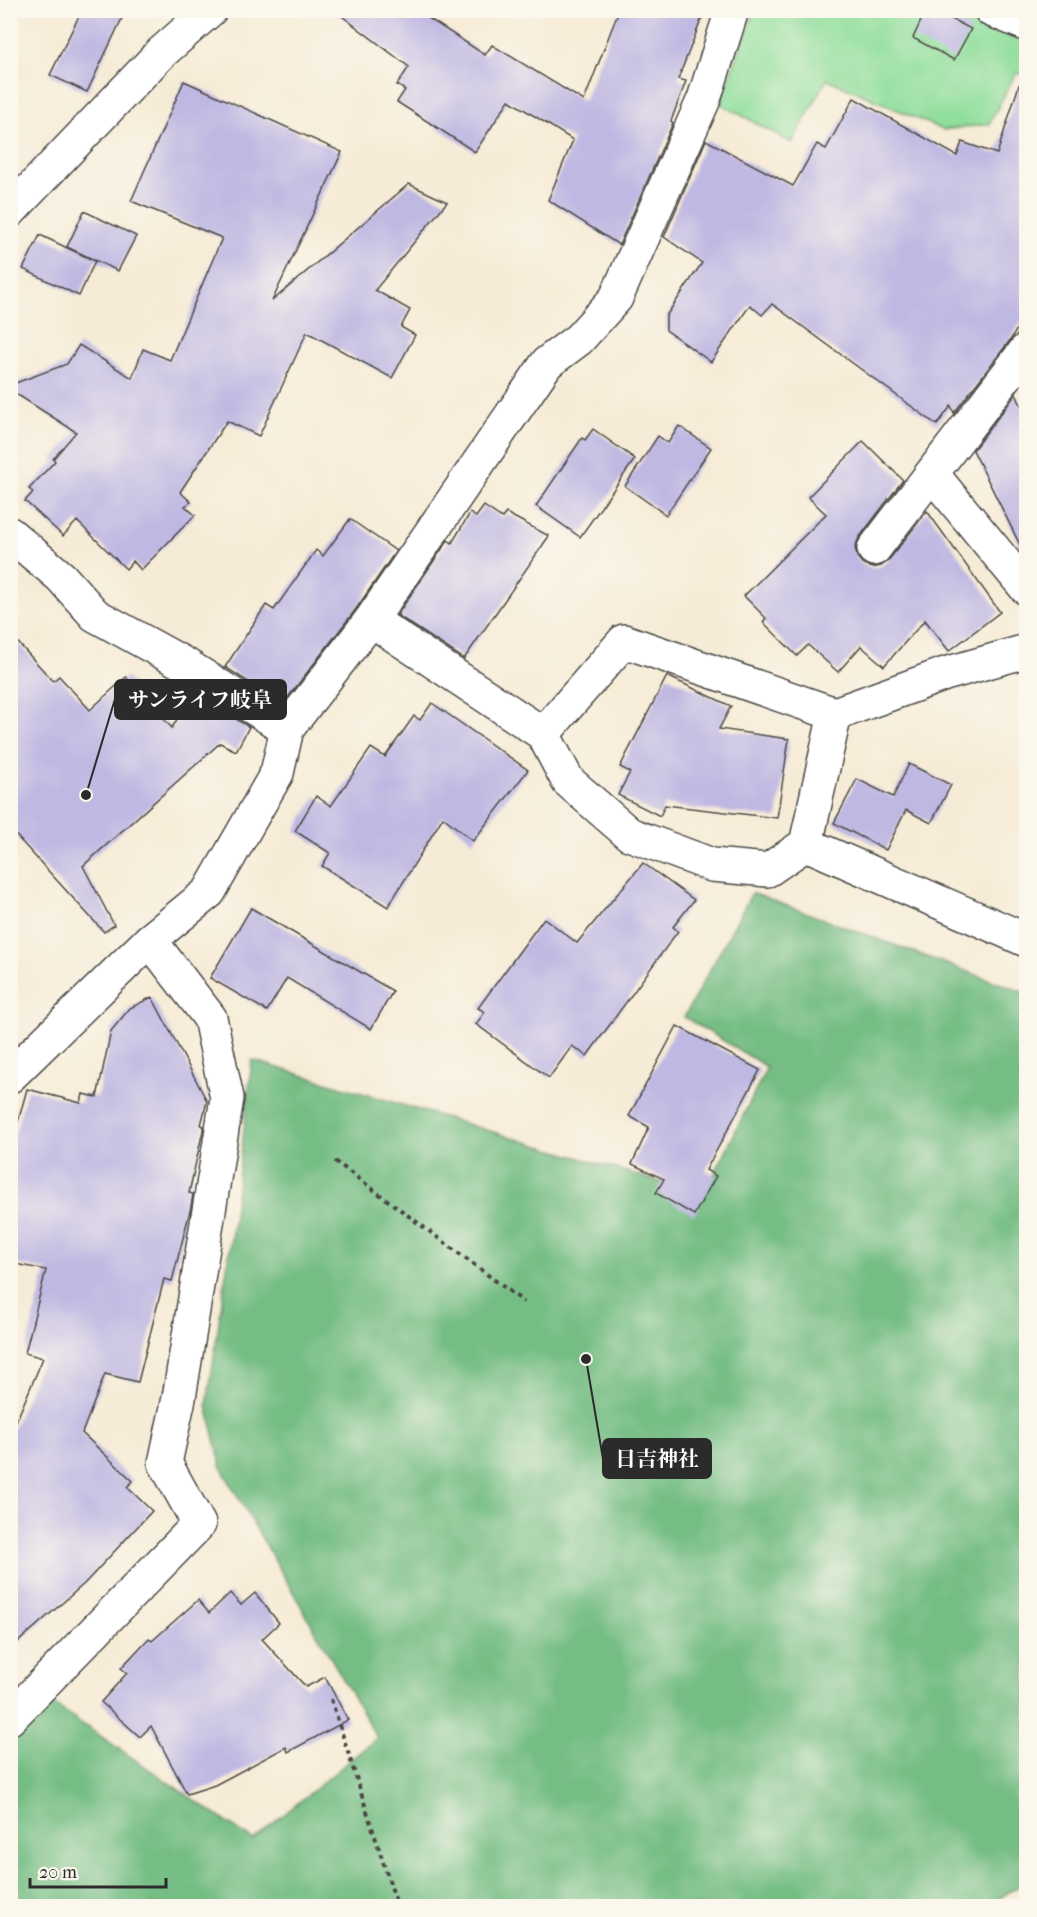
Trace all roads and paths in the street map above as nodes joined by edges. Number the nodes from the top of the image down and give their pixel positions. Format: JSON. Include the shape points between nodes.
{"nodes":[{"id":1,"x":210,"y":10,"type":"edge"},
{"id":2,"x":732,"y":10,"type":"edge"},
{"id":3,"x":991,"y":10,"type":"edge"},
{"id":4,"x":1026,"y":24,"type":"edge"},
{"id":5,"x":10,"y":211,"type":"edge"},
{"id":6,"x":1026,"y":350,"type":"edge"},
{"id":7,"x":932,"y":474,"type":"junction"},
{"id":8,"x":10,"y":534,"type":"edge"},
{"id":9,"x":874,"y":549,"type":"dead end"},
{"id":10,"x":1026,"y":588,"type":"edge"},
{"id":11,"x":371,"y":620,"type":"junction"},
{"id":12,"x":1026,"y":651,"type":"edge"},
{"id":13,"x":835,"y":714,"type":"junction"},
{"id":14,"x":287,"y":729,"type":"junction"},
{"id":15,"x":543,"y":734,"type":"junction"},
{"id":16,"x":806,"y":844,"type":"junction"},
{"id":17,"x":150,"y":940,"type":"junction"},
{"id":18,"x":1026,"y":940,"type":"edge"},
{"id":19,"x":10,"y":1076,"type":"edge"},
{"id":20,"x":335,"y":1161,"type":"dead end"},
{"id":21,"x":524,"y":1302,"type":"dead end"},
{"id":22,"x":331,"y":1699,"type":"dead end"},
{"id":23,"x":10,"y":1718,"type":"edge"},
{"id":24,"x":396,"y":1902,"type":"dead end"}],
"edges":[{"from":1,"to":5,"type":"street","via":[[160,54]]},
{"from":2,"to":11,"type":"street","via":[[704,99],[616,298],[579,339],[547,363]]},
{"from":3,"to":4,"type":"street"},
{"from":6,"to":7,"type":"street"},
{"from":7,"to":9,"type":"street"},
{"from":7,"to":10,"type":"street"},
{"from":8,"to":14,"type":"street","via":[[61,577],[95,615],[186,665]]},
{"from":11,"to":14,"type":"street"},
{"from":11,"to":15,"type":"street"},
{"from":12,"to":13,"type":"street","via":[[945,674]]},
{"from":13,"to":15,"type":"street","via":[[624,641]]},
{"from":13,"to":16,"type":"street"},
{"from":14,"to":17,"type":"street","via":[[277,773],[209,892]]},
{"from":15,"to":16,"type":"street","via":[[568,781],[629,834],[712,865],[768,870]]},
{"from":16,"to":18,"type":"street"},
{"from":17,"to":19,"type":"street"},
{"from":17,"to":23,"type":"street","via":[[210,1018],[227,1098],[165,1463],[200,1524]]},
{"from":20,"to":21,"type":"path"},
{"from":22,"to":24,"type":"path"}]}
